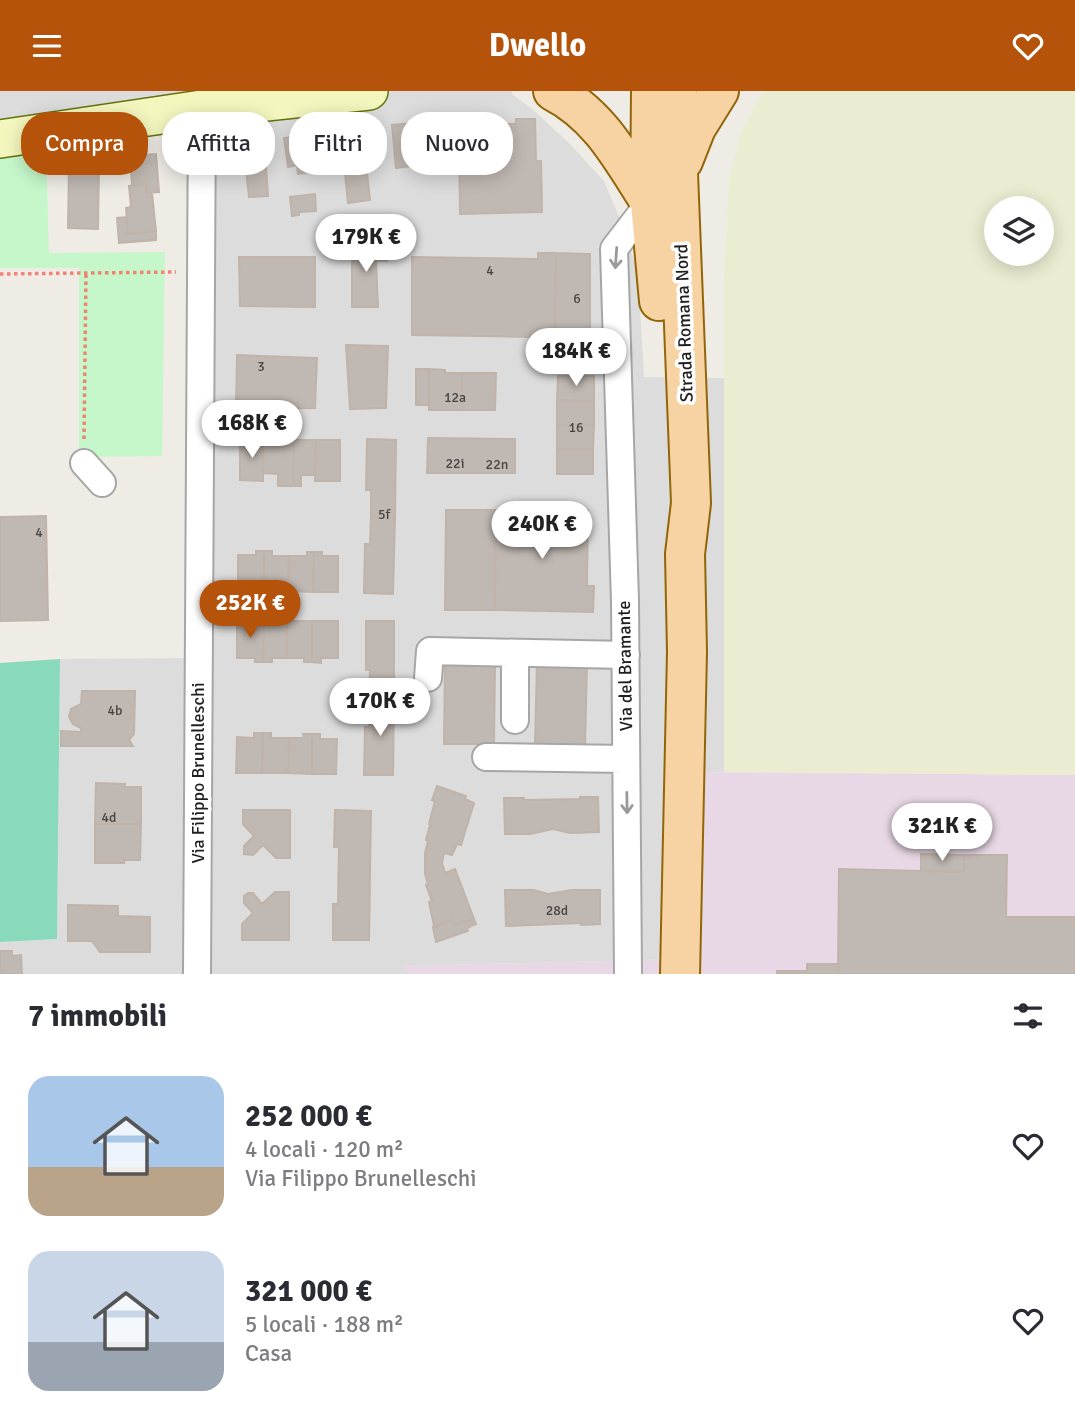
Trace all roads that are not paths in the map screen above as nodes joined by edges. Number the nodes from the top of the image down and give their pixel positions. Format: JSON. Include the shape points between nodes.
{"nodes":[{"id":1,"x":369,"y":91,"type":"edge"},
{"id":2,"x":553,"y":91,"type":"edge"},
{"id":3,"x":651,"y":91,"type":"edge"},
{"id":4,"x":677,"y":91,"type":"edge"},
{"id":5,"x":719,"y":91,"type":"edge"},
{"id":6,"x":202,"y":109,"type":"junction"},
{"id":7,"x":0,"y":139,"type":"edge"},
{"id":8,"x":678,"y":173,"type":"junction"},
{"id":9,"x":650,"y":202,"type":"junction"},
{"id":10,"x":84,"y":463,"type":"road end"},
{"id":11,"x":102,"y":483,"type":"dead end"},
{"id":12,"x":685,"y":554,"type":"junction"},
{"id":13,"x":515,"y":653,"type":"junction"},
{"id":14,"x":625,"y":655,"type":"junction"},
{"id":15,"x":428,"y":678,"type":"dead end"},
{"id":16,"x":515,"y":720,"type":"dead end"},
{"id":17,"x":486,"y":757,"type":"dead end"},
{"id":18,"x":626,"y":759,"type":"junction"},
{"id":19,"x":197,"y":974,"type":"edge"},
{"id":20,"x":628,"y":974,"type":"edge"},
{"id":21,"x":680,"y":974,"type":"edge"}],
"edges":[{"from":1,"to":6,"type":"street"},
{"from":2,"to":9,"type":"main road","via":[[597,123]]},
{"from":3,"to":9,"type":"main road","name":"Strada Romana Nord"},
{"from":4,"to":8,"type":"main road","name":"Strada Romana Nord"},
{"from":5,"to":8,"type":"main road","via":[[696,128]]},
{"from":6,"to":7,"type":"street"},
{"from":6,"to":19,"type":"street","name":"Via Filippo Brunelleschi"},
{"from":8,"to":12,"type":"main road","name":"Strada Romana Nord","via":[[691,503]]},
{"from":9,"to":12,"type":"main road","name":"Strada Romana Nord"},
{"from":9,"to":14,"type":"street","name":"Via del Bramante","one_way":true,"via":[[614,249]]},
{"from":10,"to":11,"type":"street"},
{"from":12,"to":21,"type":"main road","name":"Strada Romana Nord"},
{"from":13,"to":14,"type":"street"},
{"from":13,"to":15,"type":"street","via":[[430,652]]},
{"from":13,"to":16,"type":"street"},
{"from":14,"to":18,"type":"street","name":"Via del Bramante"},
{"from":17,"to":18,"type":"street"},
{"from":18,"to":20,"type":"street","name":"Via del Bramante","one_way":true}]}
